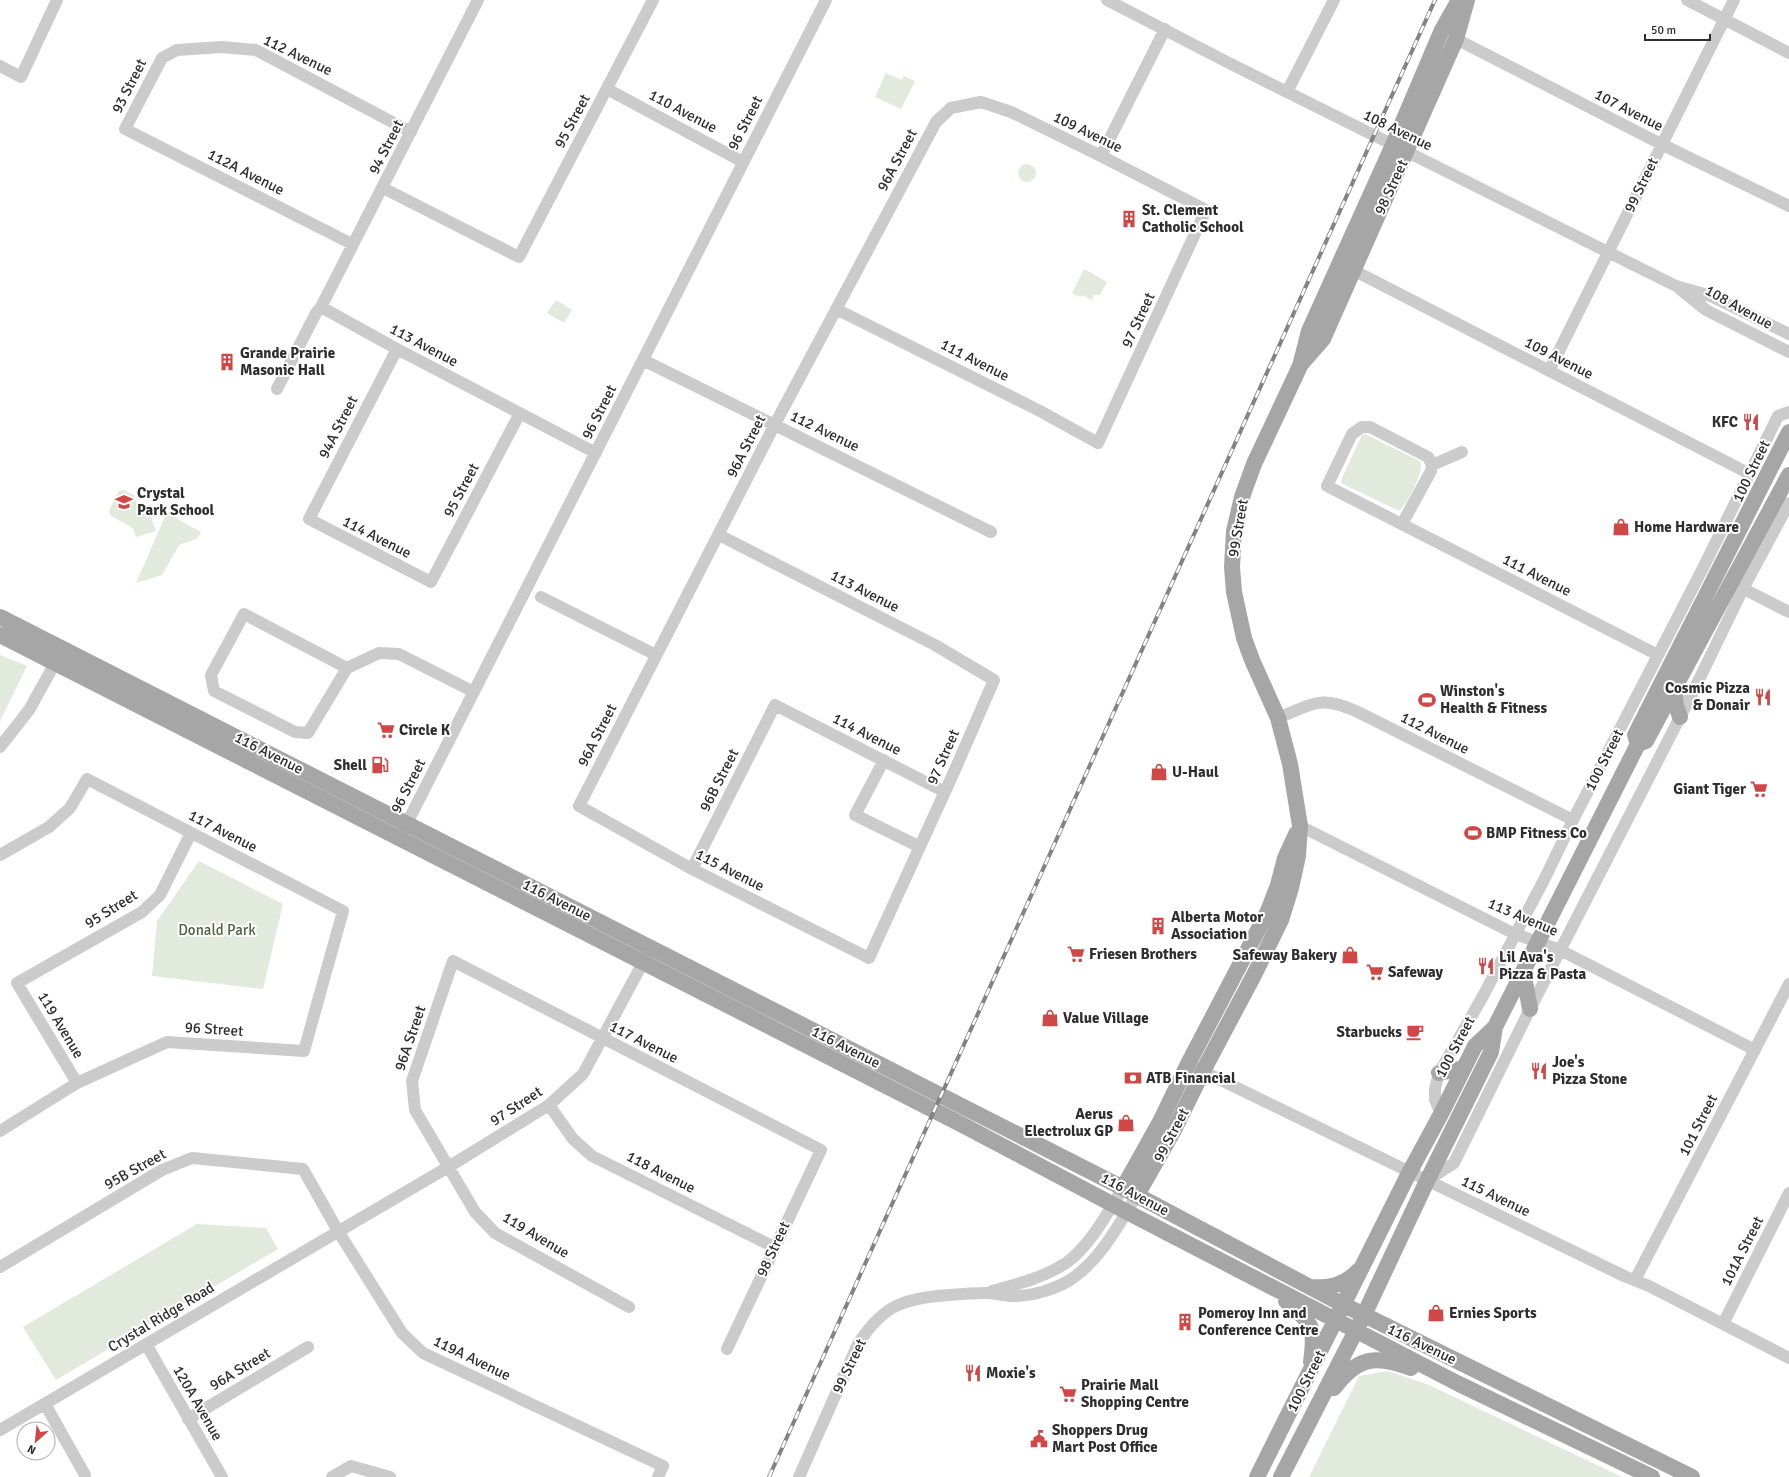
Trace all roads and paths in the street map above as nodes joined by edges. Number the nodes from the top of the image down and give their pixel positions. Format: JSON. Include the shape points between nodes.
{"nodes":[{"id":1,"x":57,"y":0,"type":"edge"},
{"id":2,"x":478,"y":0,"type":"edge"},
{"id":3,"x":653,"y":0,"type":"edge"},
{"id":4,"x":826,"y":0,"type":"edge"},
{"id":5,"x":1107,"y":0,"type":"edge"},
{"id":6,"x":1334,"y":0,"type":"edge"},
{"id":7,"x":1459,"y":0,"type":"edge"},
{"id":8,"x":1467,"y":0,"type":"edge"},
{"id":9,"x":1687,"y":0,"type":"edge"},
{"id":10,"x":1734,"y":0,"type":"edge"},
{"id":11,"x":1724,"y":19,"type":"junction"},
{"id":12,"x":1164,"y":29,"type":"junction"},
{"id":13,"x":1456,"y":39,"type":"junction"},
{"id":14,"x":1789,"y":53,"type":"edge"},
{"id":15,"x":162,"y":58,"type":"joint"},
{"id":16,"x":0,"y":66,"type":"edge"},
{"id":17,"x":607,"y":89,"type":"junction"},
{"id":18,"x":1287,"y":92,"type":"junction"},
{"id":19,"x":951,"y":108,"type":"joint"},
{"id":20,"x":126,"y":129,"type":"joint"},
{"id":21,"x":411,"y":132,"type":"junction"},
{"id":22,"x":1661,"y":144,"type":"junction"},
{"id":23,"x":1400,"y":148,"type":"junction"},
{"id":24,"x":1101,"y":156,"type":"junction"},
{"id":25,"x":743,"y":162,"type":"junction"},
{"id":26,"x":383,"y":188,"type":"junction"},
{"id":27,"x":1789,"y":206,"type":"edge"},
{"id":28,"x":1206,"y":210,"type":"joint"},
{"id":29,"x":352,"y":244,"type":"junction"},
{"id":30,"x":1609,"y":252,"type":"junction"},
{"id":31,"x":1347,"y":267,"type":"junction"},
{"id":32,"x":1676,"y":286,"type":"junction"},
{"id":33,"x":321,"y":307,"type":"junction"},
{"id":34,"x":836,"y":309,"type":"junction"},
{"id":35,"x":1789,"y":334,"type":"edge"},
{"id":36,"x":397,"y":349,"type":"junction"},
{"id":37,"x":1789,"y":352,"type":"edge"},
{"id":38,"x":643,"y":360,"type":"junction"},
{"id":39,"x":1549,"y":370,"type":"junction"},
{"id":40,"x":277,"y":390,"type":"dead end"},
{"id":41,"x":1789,"y":412,"type":"edge"},
{"id":42,"x":520,"y":413,"type":"junction"},
{"id":43,"x":774,"y":424,"type":"junction"},
{"id":44,"x":1789,"y":432,"type":"edge"},
{"id":45,"x":1098,"y":443,"type":"joint"},
{"id":46,"x":596,"y":452,"type":"junction"},
{"id":47,"x":1462,"y":452,"type":"dead end"},
{"id":48,"x":1432,"y":465,"type":"junction"},
{"id":49,"x":1750,"y":474,"type":"junction"},
{"id":50,"x":1789,"y":475,"type":"edge"},
{"id":51,"x":1789,"y":503,"type":"edge"},
{"id":52,"x":309,"y":519,"type":"joint"},
{"id":53,"x":1402,"y":524,"type":"junction"},
{"id":54,"x":991,"y":532,"type":"dead end"},
{"id":55,"x":719,"y":535,"type":"junction"},
{"id":56,"x":1709,"y":572,"type":"junction"},
{"id":57,"x":431,"y":582,"type":"joint"},
{"id":58,"x":1737,"y":586,"type":"junction"},
{"id":59,"x":541,"y":597,"type":"dead end"},
{"id":60,"x":1789,"y":612,"type":"edge"},
{"id":61,"x":0,"y":617,"type":"edge"},
{"id":62,"x":0,"y":634,"type":"edge"},
{"id":63,"x":656,"y":655,"type":"junction"},
{"id":64,"x":1658,"y":655,"type":"junction"},
{"id":65,"x":59,"y":656,"type":"junction"},
{"id":66,"x":347,"y":668,"type":"junction"},
{"id":67,"x":994,"y":680,"type":"joint"},
{"id":68,"x":1676,"y":689,"type":"junction"},
{"id":69,"x":474,"y":692,"type":"junction"},
{"id":70,"x":775,"y":705,"type":"joint"},
{"id":71,"x":1680,"y":717,"type":"junction"},
{"id":72,"x":1278,"y":718,"type":"junction"},
{"id":73,"x":1638,"y":744,"type":"junction"},
{"id":74,"x":0,"y":747,"type":"edge"},
{"id":75,"x":884,"y":760,"type":"junction"},
{"id":76,"x":945,"y":792,"type":"junction"},
{"id":77,"x":579,"y":806,"type":"joint"},
{"id":78,"x":1573,"y":820,"type":"junction"},
{"id":79,"x":407,"y":823,"type":"junction"},
{"id":80,"x":1300,"y":826,"type":"junction"},
{"id":81,"x":191,"y":833,"type":"junction"},
{"id":82,"x":399,"y":838,"type":"junction"},
{"id":83,"x":920,"y":847,"type":"junction"},
{"id":84,"x":0,"y":855,"type":"edge"},
{"id":85,"x":692,"y":869,"type":"junction"},
{"id":86,"x":343,"y":911,"type":"joint"},
{"id":87,"x":1515,"y":934,"type":"junction"},
{"id":88,"x":1538,"y":942,"type":"junction"},
{"id":89,"x":1560,"y":950,"type":"junction"},
{"id":90,"x":647,"y":955,"type":"junction"},
{"id":91,"x":869,"y":958,"type":"joint"},
{"id":92,"x":453,"y":961,"type":"joint"},
{"id":93,"x":1523,"y":971,"type":"junction"},
{"id":94,"x":17,"y":983,"type":"joint"},
{"id":95,"x":1789,"y":984,"type":"edge"},
{"id":96,"x":1530,"y":1009,"type":"junction"},
{"id":97,"x":1495,"y":1026,"type":"junction"},
{"id":98,"x":603,"y":1039,"type":"junction"},
{"id":99,"x":1755,"y":1050,"type":"junction"},
{"id":100,"x":1196,"y":1067,"type":"junction"},
{"id":101,"x":1464,"y":1068,"type":"junction"},
{"id":102,"x":1439,"y":1073,"type":"junction"},
{"id":103,"x":78,"y":1083,"type":"junction"},
{"id":104,"x":549,"y":1105,"type":"junction"},
{"id":105,"x":964,"y":1106,"type":"junction"},
{"id":106,"x":1441,"y":1114,"type":"junction"},
{"id":107,"x":957,"y":1122,"type":"junction"},
{"id":108,"x":0,"y":1131,"type":"edge"},
{"id":109,"x":821,"y":1150,"type":"joint"},
{"id":110,"x":450,"y":1166,"type":"junction"},
{"id":111,"x":303,"y":1169,"type":"joint"},
{"id":112,"x":1409,"y":1173,"type":"junction"},
{"id":113,"x":1427,"y":1181,"type":"junction"},
{"id":114,"x":1123,"y":1188,"type":"junction"},
{"id":115,"x":1789,"y":1193,"type":"edge"},
{"id":116,"x":1137,"y":1195,"type":"junction"},
{"id":117,"x":1112,"y":1204,"type":"junction"},
{"id":118,"x":1127,"y":1212,"type":"junction"},
{"id":119,"x":338,"y":1231,"type":"junction"},
{"id":120,"x":774,"y":1247,"type":"junction"},
{"id":121,"x":1366,"y":1261,"type":"junction"},
{"id":122,"x":0,"y":1267,"type":"edge"},
{"id":123,"x":1635,"y":1280,"type":"junction"},
{"id":124,"x":1267,"y":1284,"type":"junction"},
{"id":125,"x":1310,"y":1287,"type":"junction"},
{"id":126,"x":986,"y":1293,"type":"junction"},
{"id":127,"x":1344,"y":1305,"type":"junction"},
{"id":128,"x":630,"y":1307,"type":"dead end"},
{"id":129,"x":1364,"y":1315,"type":"junction"},
{"id":130,"x":1337,"y":1320,"type":"junction"},
{"id":131,"x":1723,"y":1324,"type":"junction"},
{"id":132,"x":1357,"y":1331,"type":"junction"},
{"id":133,"x":146,"y":1344,"type":"junction"},
{"id":134,"x":308,"y":1347,"type":"dead end"},
{"id":135,"x":727,"y":1349,"type":"dead end"},
{"id":136,"x":1789,"y":1358,"type":"edge"},
{"id":137,"x":1310,"y":1373,"type":"junction"},
{"id":138,"x":1457,"y":1382,"type":"junction"},
{"id":139,"x":45,"y":1404,"type":"junction"},
{"id":140,"x":1316,"y":1408,"type":"junction"},
{"id":141,"x":188,"y":1419,"type":"junction"},
{"id":142,"x":0,"y":1430,"type":"edge"},
{"id":143,"x":660,"y":1472,"type":"edge"},
{"id":144,"x":85,"y":1475,"type":"dead end"},
{"id":145,"x":222,"y":1477,"type":"edge"},
{"id":146,"x":332,"y":1477,"type":"edge"},
{"id":147,"x":390,"y":1477,"type":"edge"},
{"id":148,"x":799,"y":1477,"type":"edge"},
{"id":149,"x":1258,"y":1477,"type":"edge"},
{"id":150,"x":1282,"y":1477,"type":"edge"},
{"id":151,"x":1652,"y":1477,"type":"edge"},
{"id":152,"x":1692,"y":1477,"type":"edge"}],
"edges":[{"from":1,"to":16,"type":"street","via":[[21,76]]},
{"from":2,"to":21,"type":"street","name":"94 Street"},
{"from":3,"to":17,"type":"street","name":"95 Street"},
{"from":4,"to":25,"type":"street","name":"96 Street"},
{"from":5,"to":12,"type":"street","name":"108 Avenue"},
{"from":6,"to":18,"type":"street"},
{"from":7,"to":23,"type":"main road","name":"98 Street","via":[[1442,30]]},
{"from":8,"to":13,"type":"main road","name":"98 Street"},
{"from":9,"to":11,"type":"street"},
{"from":10,"to":11,"type":"street","name":"99 Street"},
{"from":11,"to":14,"type":"street"},
{"from":11,"to":22,"type":"street","name":"99 Street"},
{"from":12,"to":18,"type":"street","name":"108 Avenue"},
{"from":12,"to":24,"type":"street"},
{"from":13,"to":22,"type":"street","name":"107 Avenue"},
{"from":13,"to":23,"type":"main road","name":"98 Street"},
{"from":15,"to":20,"type":"street","name":"93 Street"},
{"from":15,"to":21,"type":"street","name":"112 Avenue","via":[[177,50],[222,47],[256,50]]},
{"from":17,"to":25,"type":"street","name":"110 Avenue"},
{"from":17,"to":26,"type":"street","name":"95 Street","via":[[518,257]]},
{"from":18,"to":23,"type":"street","name":"108 Avenue"},
{"from":19,"to":24,"type":"street","name":"109 Avenue","via":[[981,102],[1011,112]]},
{"from":19,"to":34,"type":"street","name":"96A Street","via":[[936,122]]},
{"from":20,"to":29,"type":"street","name":"112A Avenue"},
{"from":21,"to":26,"type":"street","name":"94 Street"},
{"from":22,"to":27,"type":"street","name":"107 Avenue"},
{"from":22,"to":30,"type":"street","name":"99 Street"},
{"from":23,"to":30,"type":"street","name":"108 Avenue"},
{"from":23,"to":31,"type":"main road","name":"98 Street"},
{"from":24,"to":28,"type":"street","name":"109 Avenue"},
{"from":25,"to":38,"type":"street","name":"96 Street"},
{"from":26,"to":29,"type":"street","name":"94 Street"},
{"from":28,"to":45,"type":"street","name":"97 Street"},
{"from":29,"to":33,"type":"street","name":"94 Street"},
{"from":30,"to":32,"type":"street","name":"108 Avenue"},
{"from":30,"to":39,"type":"street","name":"99 Street"},
{"from":31,"to":39,"type":"street","name":"109 Avenue"},
{"from":31,"to":72,"type":"main road","name":"99 Street","via":[[1309,331],[1300,366],[1254,464],[1242,497],[1234,531],[1234,592],[1244,638]]},
{"from":32,"to":35,"type":"street","name":"108 Avenue","via":[[1711,296]]},
{"from":32,"to":37,"type":"street","name":"108 Avenue","via":[[1706,310]]},
{"from":33,"to":36,"type":"street","name":"113 Avenue"},
{"from":33,"to":40,"type":"street"},
{"from":34,"to":43,"type":"street","name":"96A Street"},
{"from":34,"to":45,"type":"street","name":"111 Avenue","via":[[1040,411]]},
{"from":36,"to":42,"type":"street","name":"113 Avenue"},
{"from":36,"to":52,"type":"street","name":"94A Street"},
{"from":38,"to":43,"type":"street","name":"112 Avenue"},
{"from":38,"to":46,"type":"street","name":"96 Street"},
{"from":39,"to":49,"type":"street","name":"109 Avenue"},
{"from":41,"to":49,"type":"street","name":"100 Street","via":[[1778,416]]},
{"from":42,"to":46,"type":"street","name":"113 Avenue"},
{"from":42,"to":57,"type":"street","name":"95 Street"},
{"from":43,"to":54,"type":"street","name":"112 Avenue"},
{"from":43,"to":55,"type":"street","name":"96A Street"},
{"from":44,"to":56,"type":"main road","name":"100 Street"},
{"from":46,"to":69,"type":"street","name":"96 Street"},
{"from":47,"to":48,"type":"street"},
{"from":48,"to":53,"type":"street"},
{"from":48,"to":53,"type":"street","name":"111 Avenue","via":[[1428,457],[1370,427],[1362,427],[1352,434],[1327,486]]},
{"from":49,"to":56,"type":"street","name":"100 Street"},
{"from":50,"to":58,"type":"main road","name":"100 Street"},
{"from":51,"to":58,"type":"street","name":"100 Street"},
{"from":52,"to":57,"type":"street","name":"114 Avenue"},
{"from":53,"to":64,"type":"street","name":"111 Avenue"},
{"from":55,"to":63,"type":"street","name":"96A Street"},
{"from":55,"to":67,"type":"street","name":"113 Avenue","via":[[935,645]]},
{"from":56,"to":58,"type":"street"},
{"from":56,"to":64,"type":"street","name":"100 Street"},
{"from":56,"to":73,"type":"main road","name":"100 Street","via":[[1635,735]]},
{"from":58,"to":60,"type":"street"},
{"from":58,"to":68,"type":"main road","name":"100 Street"},
{"from":58,"to":71,"type":"street","name":"100 Street"},
{"from":59,"to":63,"type":"street"},
{"from":61,"to":65,"type":"main road","name":"116 Avenue"},
{"from":62,"to":65,"type":"main road","name":"116 Avenue"},
{"from":63,"to":77,"type":"street","name":"96A Street"},
{"from":64,"to":78,"type":"street","name":"100 Street"},
{"from":65,"to":74,"type":"street","via":[[29,710]]},
{"from":65,"to":79,"type":"main road","name":"116 Avenue"},
{"from":65,"to":82,"type":"main road","name":"116 Avenue"},
{"from":66,"to":66,"type":"street","via":[[244,614],[211,675],[214,691],[295,732],[308,733]]},
{"from":66,"to":69,"type":"street","via":[[379,653],[399,654]]},
{"from":67,"to":76,"type":"street","name":"97 Street"},
{"from":68,"to":71,"type":"main road","via":[[1675,702]]},
{"from":68,"to":73,"type":"main road","name":"100 Street","via":[[1646,741]]},
{"from":69,"to":79,"type":"street","name":"96 Street"},
{"from":70,"to":75,"type":"street","name":"114 Avenue"},
{"from":70,"to":85,"type":"street","name":"96B Street"},
{"from":71,"to":89,"type":"street","name":"100 Street"},
{"from":72,"to":78,"type":"street","name":"112 Avenue","via":[[1311,704],[1338,703]]},
{"from":72,"to":80,"type":"main road","name":"99 Street","via":[[1290,764]]},
{"from":73,"to":88,"type":"main road","name":"100 Street"},
{"from":75,"to":76,"type":"street","name":"114 Avenue"},
{"from":75,"to":83,"type":"street","via":[[856,815]]},
{"from":76,"to":83,"type":"street","name":"97 Street"},
{"from":77,"to":85,"type":"street","name":"115 Avenue"},
{"from":78,"to":87,"type":"street","name":"100 Street"},
{"from":79,"to":82,"type":"street","name":"96 Street"},
{"from":79,"to":90,"type":"main road","name":"116 Avenue"},
{"from":80,"to":87,"type":"street","name":"113 Avenue"},
{"from":80,"to":100,"type":"main road","name":"99 Street","via":[[1295,871],[1281,920],[1254,975]]},
{"from":81,"to":84,"type":"street","name":"117 Avenue","via":[[87,779],[70,808],[49,827]]},
{"from":81,"to":86,"type":"street","name":"117 Avenue"},
{"from":81,"to":94,"type":"street","name":"95 Street","via":[[160,895],[142,912]]},
{"from":82,"to":90,"type":"main road","name":"116 Avenue"},
{"from":83,"to":91,"type":"street","name":"97 Street"},
{"from":85,"to":91,"type":"street","name":"115 Avenue"},
{"from":86,"to":103,"type":"street","name":"96 Street","via":[[304,1050],[167,1042]]},
{"from":87,"to":88,"type":"street","name":"113 Avenue"},
{"from":87,"to":102,"type":"street","name":"100 Street"},
{"from":88,"to":89,"type":"street","name":"113 Avenue"},
{"from":88,"to":93,"type":"main road","name":"100 Street"},
{"from":89,"to":96,"type":"street","name":"100 Street"},
{"from":89,"to":99,"type":"street","name":"113 Avenue"},
{"from":90,"to":98,"type":"street","name":"97 Street"},
{"from":90,"to":105,"type":"main road","name":"116 Avenue"},
{"from":90,"to":107,"type":"main road","name":"116 Avenue"},
{"from":92,"to":98,"type":"street","name":"117 Avenue"},
{"from":92,"to":110,"type":"street","name":"96A Street","via":[[412,1081],[415,1110]]},
{"from":93,"to":96,"type":"main road"},
{"from":93,"to":97,"type":"main road","name":"100 Street"},
{"from":94,"to":103,"type":"street","name":"119 Avenue"},
{"from":95,"to":99,"type":"street","name":"101 Street"},
{"from":96,"to":113,"type":"street","name":"100 Street","via":[[1454,1162]]},
{"from":97,"to":101,"type":"main road","name":"100 Street","via":[[1475,1046]]},
{"from":97,"to":113,"type":"main road","name":"100 Street","via":[[1491,1052]]},
{"from":98,"to":104,"type":"street","name":"97 Street","via":[[583,1074]]},
{"from":98,"to":109,"type":"street","name":"117 Avenue"},
{"from":99,"to":123,"type":"street","name":"101 Street"},
{"from":100,"to":112,"type":"street","name":"115 Avenue"},
{"from":100,"to":114,"type":"main road","name":"99 Street","via":[[1160,1122]]},
{"from":100,"to":116,"type":"main road","name":"99 Street","via":[[1174,1130]]},
{"from":101,"to":102,"type":"main road"},
{"from":101,"to":106,"type":"main road","name":"100 Street"},
{"from":102,"to":106,"type":"street","name":"100 Street","via":[[1435,1100]]},
{"from":103,"to":108,"type":"street","name":"96 Street"},
{"from":104,"to":110,"type":"street","name":"97 Street"},
{"from":104,"to":120,"type":"street","name":"118 Avenue","via":[[573,1139],[592,1156]]},
{"from":105,"to":107,"type":"main road"},
{"from":105,"to":114,"type":"main road","name":"116 Avenue"},
{"from":106,"to":112,"type":"main road","name":"100 Street"},
{"from":107,"to":117,"type":"main road","name":"116 Avenue"},
{"from":109,"to":120,"type":"street","name":"98 Street"},
{"from":110,"to":119,"type":"street","name":"97 Street"},
{"from":110,"to":128,"type":"street","name":"119 Avenue","via":[[475,1212],[495,1233]]},
{"from":111,"to":119,"type":"street","name":"119A Avenue"},
{"from":111,"to":122,"type":"street","name":"95B Street","via":[[192,1158],[162,1170]]},
{"from":112,"to":113,"type":"street","name":"115 Avenue"},
{"from":112,"to":121,"type":"main road","name":"100 Street"},
{"from":113,"to":123,"type":"street","name":"115 Avenue"},
{"from":113,"to":129,"type":"main road","name":"100 Street"},
{"from":114,"to":116,"type":"main road","name":"116 Avenue"},
{"from":114,"to":117,"type":"street","name":"99 Street"},
{"from":115,"to":131,"type":"street","name":"101A Street"},
{"from":116,"to":118,"type":"street","name":"99 Street"},
{"from":116,"to":125,"type":"main road","name":"116 Avenue"},
{"from":117,"to":118,"type":"main road","name":"116 Avenue"},
{"from":117,"to":126,"type":"street","name":"99 Street","via":[[1089,1240],[1066,1263],[1024,1283]]},
{"from":118,"to":124,"type":"main road","name":"116 Avenue"},
{"from":118,"to":126,"type":"street","name":"99 Street","via":[[1090,1262],[1069,1281],[1027,1295]]},
{"from":119,"to":133,"type":"street","name":"Crystal Ridge Road"},
{"from":119,"to":143,"type":"street","name":"119A Avenue","via":[[402,1333],[423,1354]]},
{"from":120,"to":135,"type":"street","name":"98 Street"},
{"from":121,"to":125,"type":"main road","via":[[1346,1282],[1325,1288]]},
{"from":121,"to":127,"type":"main road","name":"100 Street"},
{"from":123,"to":131,"type":"street","name":"115 Avenue"},
{"from":124,"to":130,"type":"main road","name":"116 Avenue"},
{"from":124,"to":137,"type":"main road","via":[[1312,1326],[1314,1342]]},
{"from":125,"to":127,"type":"main road","name":"116 Avenue"},
{"from":126,"to":148,"type":"street","name":"99 Street","via":[[911,1299],[891,1308],[878,1319],[858,1344]]},
{"from":127,"to":129,"type":"main road","name":"116 Avenue"},
{"from":127,"to":130,"type":"main road","name":"100 Street"},
{"from":129,"to":132,"type":"main road","name":"100 Street"},
{"from":129,"to":152,"type":"main road","name":"116 Avenue"},
{"from":130,"to":132,"type":"main road","name":"116 Avenue"},
{"from":130,"to":137,"type":"main road","name":"100 Street"},
{"from":131,"to":136,"type":"street","name":"115 Avenue"},
{"from":132,"to":138,"type":"main road","name":"116 Avenue"},
{"from":132,"to":140,"type":"main road","name":"100 Street"},
{"from":133,"to":139,"type":"street","name":"Crystal Ridge Road"},
{"from":133,"to":141,"type":"street","name":"120A Avenue"},
{"from":134,"to":141,"type":"street","name":"96A Street"},
{"from":137,"to":149,"type":"main road","name":"100 Street"},
{"from":138,"to":140,"type":"main road","via":[[1387,1360],[1368,1361],[1346,1373]]},
{"from":138,"to":151,"type":"main road","name":"116 Avenue"},
{"from":139,"to":142,"type":"street","name":"Crystal Ridge Road"},
{"from":139,"to":144,"type":"street"},
{"from":140,"to":150,"type":"main road","name":"100 Street"},
{"from":141,"to":145,"type":"street","name":"120A Avenue"},
{"from":146,"to":147,"type":"street","via":[[351,1466]]}]}
